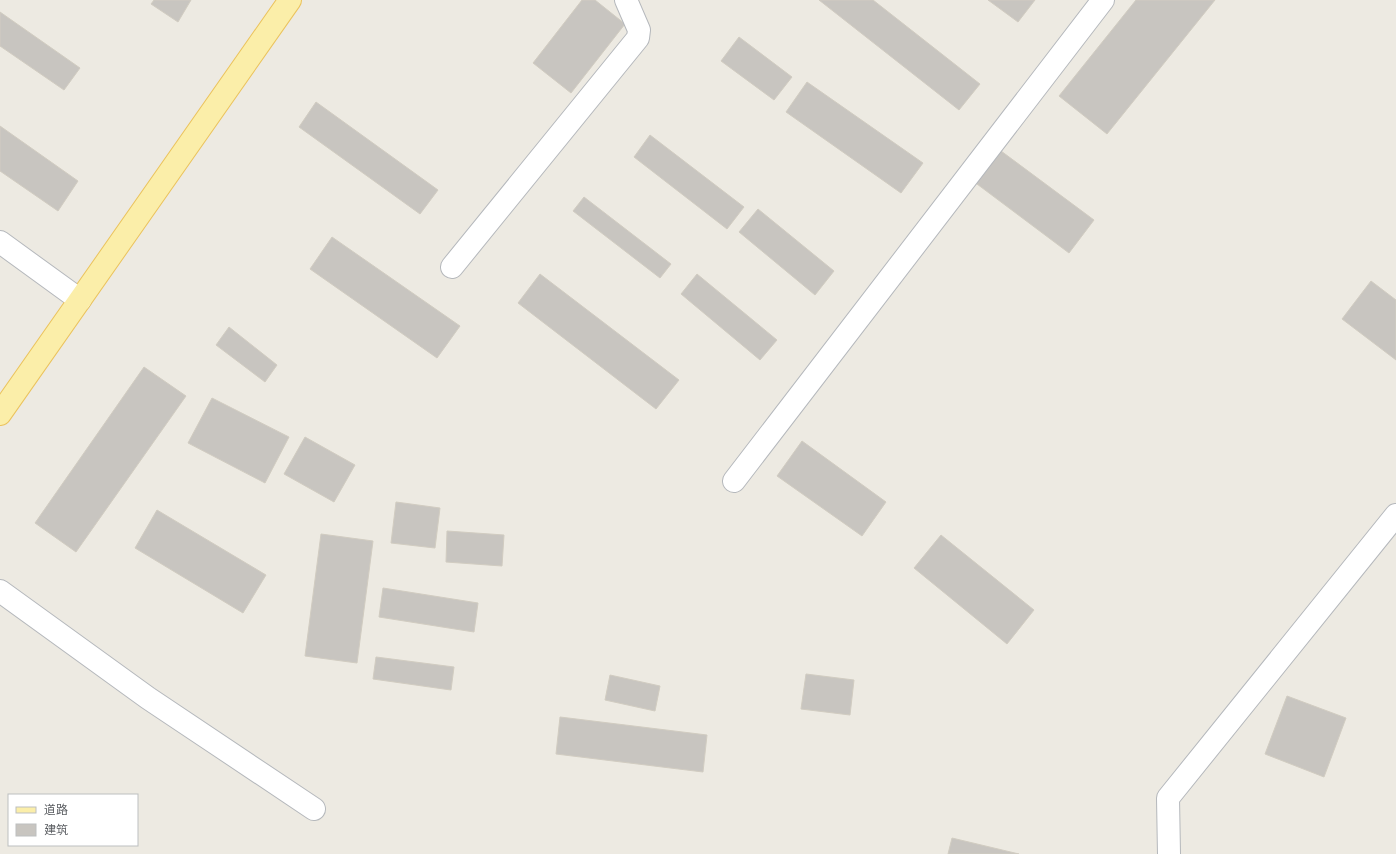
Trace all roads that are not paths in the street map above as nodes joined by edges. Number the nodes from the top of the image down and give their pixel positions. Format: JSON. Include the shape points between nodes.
{"nodes":[{"id":1,"x":290,"y":0,"type":"edge"},
{"id":2,"x":626,"y":0,"type":"edge"},
{"id":3,"x":1103,"y":0,"type":"edge"},
{"id":4,"x":0,"y":242,"type":"edge"},
{"id":5,"x":452,"y":267,"type":"dead end"},
{"id":6,"x":80,"y":300,"type":"junction"},
{"id":7,"x":0,"y":414,"type":"edge"},
{"id":8,"x":734,"y":481,"type":"dead end"},
{"id":9,"x":1396,"y":514,"type":"edge"},
{"id":10,"x":0,"y":591,"type":"edge"},
{"id":11,"x":314,"y":809,"type":"dead end"},
{"id":12,"x":1169,"y":854,"type":"edge"}],
"edges":[{"from":1,"to":6,"type":"main road"},
{"from":2,"to":5,"type":"street","via":[[639,30],[638,38]]},
{"from":3,"to":8,"type":"street"},
{"from":4,"to":6,"type":"street"},
{"from":6,"to":7,"type":"main road"},
{"from":9,"to":12,"type":"street","via":[[1168,798]]},
{"from":10,"to":11,"type":"street","via":[[148,698]]}]}
